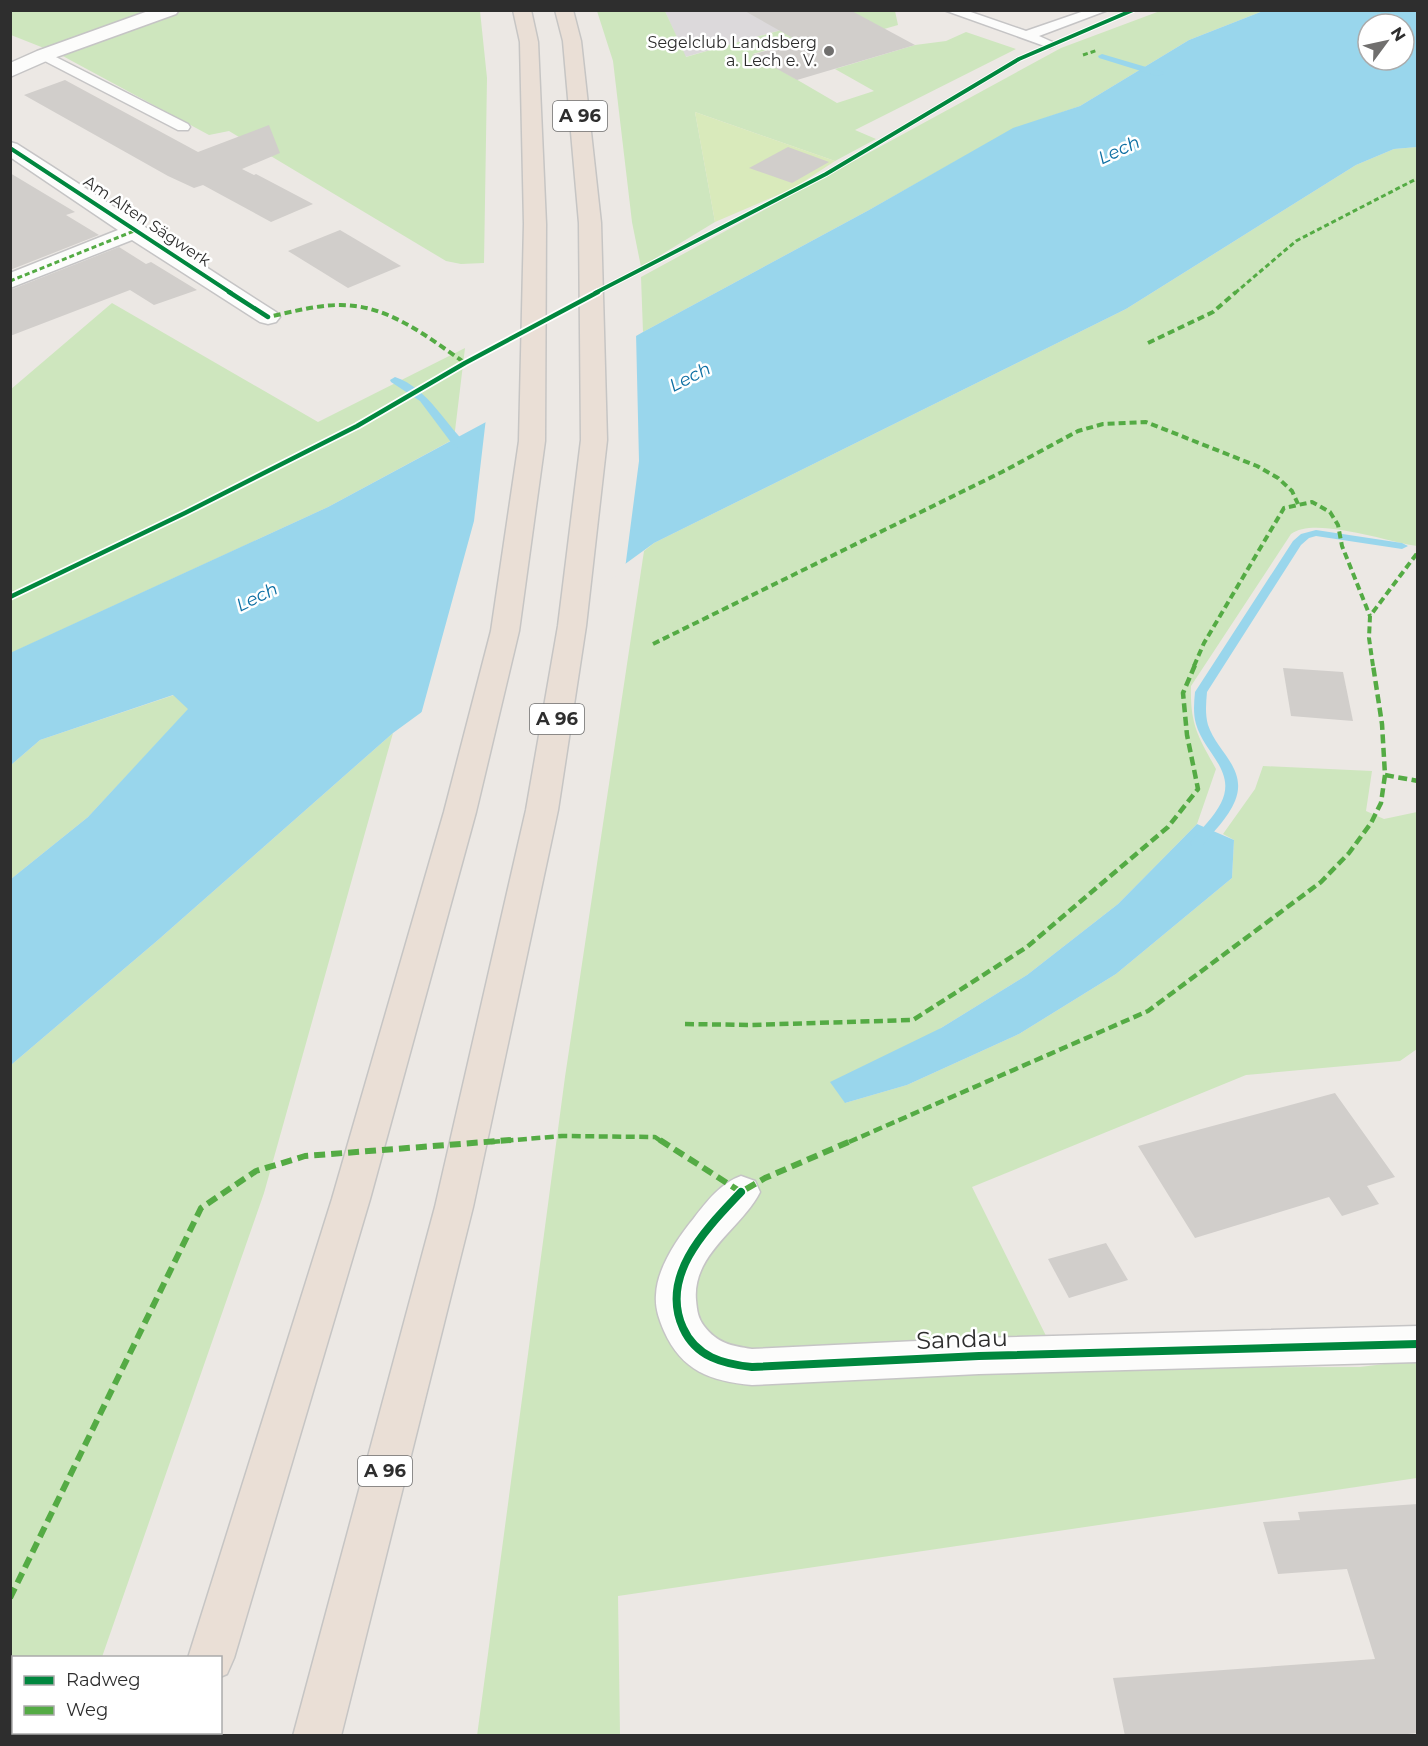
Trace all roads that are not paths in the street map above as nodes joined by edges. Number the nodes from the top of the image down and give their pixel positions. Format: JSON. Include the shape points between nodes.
{"nodes":[{"id":1,"x":170,"y":10,"type":"edge"},
{"id":2,"x":522,"y":10,"type":"edge"},
{"id":3,"x":564,"y":10,"type":"edge"},
{"id":4,"x":950,"y":10,"type":"edge"},
{"id":5,"x":1102,"y":10,"type":"edge"},
{"id":6,"x":1025,"y":36,"type":"junction"},
{"id":7,"x":1050,"y":44,"type":"dead end"},
{"id":8,"x":44,"y":55,"type":"junction"},
{"id":9,"x":10,"y":70,"type":"edge"},
{"id":10,"x":183,"y":127,"type":"dead end"},
{"id":11,"x":10,"y":148,"type":"edge"},
{"id":12,"x":134,"y":231,"type":"junction"},
{"id":13,"x":10,"y":281,"type":"edge"},
{"id":14,"x":268,"y":317,"type":"dead end"},
{"id":15,"x":741,"y":1192,"type":"dead end"},
{"id":16,"x":1418,"y":1344,"type":"edge"},
{"id":17,"x":211,"y":1656,"type":"edge"},
{"id":18,"x":317,"y":1736,"type":"edge"}],
"edges":[{"from":1,"to":8,"type":"street"},
{"from":2,"to":17,"type":"highway","number":"A 96","via":[[528,42],[535,224],[532,441],[505,631],[460,812],[351,1199]]},
{"from":3,"to":18,"type":"highway","number":"A 96","via":[[572,41],[590,223],[594,440],[572,626],[542,810],[454,1207]]},
{"from":4,"to":6,"type":"lane"},
{"from":5,"to":6,"type":"lane"},
{"from":6,"to":7,"type":"lane"},
{"from":8,"to":9,"type":"street"},
{"from":8,"to":10,"type":"lane"},
{"from":11,"to":12,"type":"street","name":"Am Alten Sägwerk"},
{"from":12,"to":13,"type":"street","name":"Am Alten Sägwerk"},
{"from":12,"to":14,"type":"street","name":"Am Alten Sägwerk"},
{"from":15,"to":16,"type":"street","name":"Sandau","via":[[707,1227],[682,1269],[675,1309],[693,1344],[711,1359],[733,1365]]}]}
